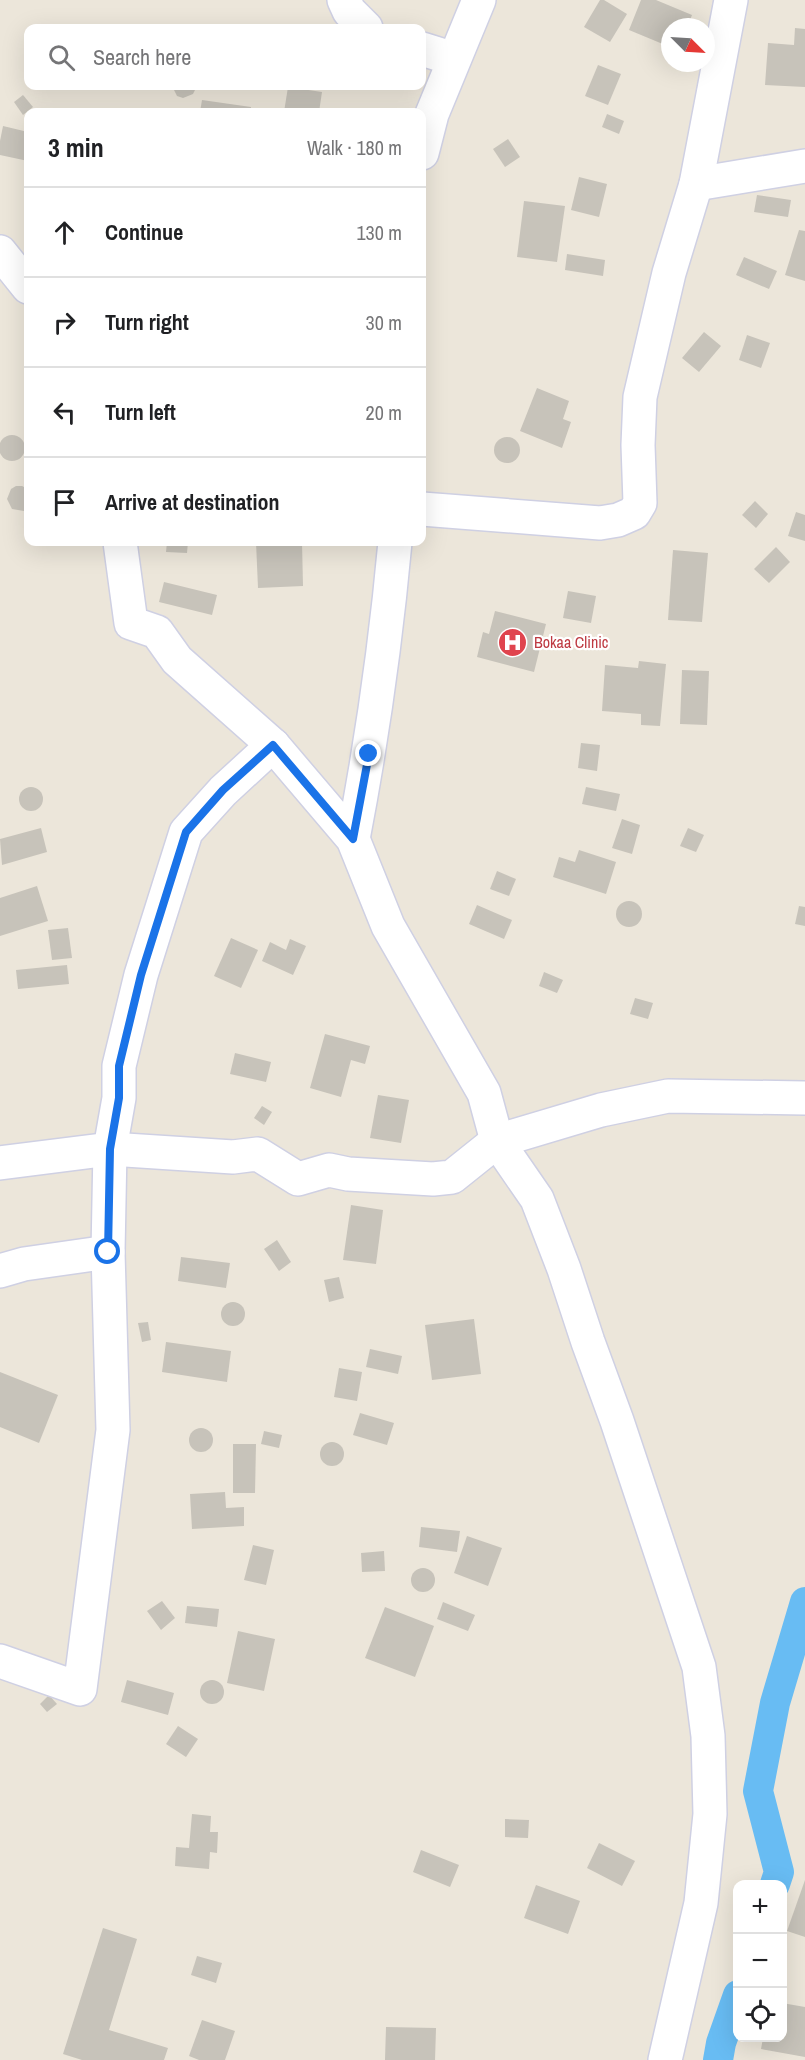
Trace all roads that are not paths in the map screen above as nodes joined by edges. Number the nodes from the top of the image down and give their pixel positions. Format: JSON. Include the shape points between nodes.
{"nodes":[{"id":1,"x":344,"y":0,"type":"edge"},
{"id":2,"x":479,"y":0,"type":"edge"},
{"id":3,"x":731,"y":0,"type":"edge"},
{"id":4,"x":362,"y":24,"type":"edge"},
{"id":5,"x":426,"y":50,"type":"edge"},
{"id":6,"x":454,"y":59,"type":"junction"},
{"id":7,"x":426,"y":137,"type":"edge"},
{"id":8,"x":805,"y":166,"type":"edge"},
{"id":9,"x":696,"y":184,"type":"junction"},
{"id":10,"x":0,"y":252,"type":"edge"},
{"id":11,"x":24,"y":282,"type":"edge"},
{"id":12,"x":426,"y":509,"type":"edge"},
{"id":13,"x":121,"y":546,"type":"edge"},
{"id":14,"x":395,"y":546,"type":"edge"},
{"id":15,"x":273,"y":745,"type":"junction"},
{"id":16,"x":353,"y":839,"type":"junction"},
{"id":17,"x":805,"y":1098,"type":"edge"},
{"id":18,"x":497,"y":1141,"type":"junction"},
{"id":19,"x":110,"y":1149,"type":"junction"},
{"id":20,"x":0,"y":1162,"type":"edge"},
{"id":21,"x":108,"y":1252,"type":"junction"},
{"id":22,"x":0,"y":1271,"type":"edge"},
{"id":23,"x":0,"y":1661,"type":"edge"},
{"id":24,"x":664,"y":2060,"type":"edge"}],
"edges":[{"from":1,"to":4,"type":"street"},
{"from":2,"to":6,"type":"street"},
{"from":3,"to":9,"type":"street"},
{"from":5,"to":6,"type":"street"},
{"from":6,"to":7,"type":"street"},
{"from":8,"to":9,"type":"street"},
{"from":9,"to":12,"type":"street","via":[[669,273],[640,397],[640,503],[634,513],[600,523]]},
{"from":10,"to":11,"type":"street"},
{"from":13,"to":15,"type":"street","via":[[131,623],[157,632],[177,660]]},
{"from":14,"to":16,"type":"street","via":[[380,682]]},
{"from":15,"to":16,"type":"street"},
{"from":15,"to":19,"type":"street","via":[[223,790],[186,832],[141,975],[119,1066],[119,1098]]},
{"from":16,"to":18,"type":"street","via":[[388,926],[484,1093]]},
{"from":17,"to":18,"type":"street","via":[[668,1096],[601,1110]]},
{"from":18,"to":19,"type":"street","via":[[452,1177],[433,1179],[329,1170],[298,1179],[258,1154],[233,1157]]},
{"from":18,"to":24,"type":"street","via":[[537,1199],[564,1269],[699,1667],[708,1736],[710,1814],[701,1903]]},
{"from":19,"to":20,"type":"street"},
{"from":19,"to":21,"type":"street"},
{"from":21,"to":22,"type":"street"},
{"from":21,"to":23,"type":"street","via":[[113,1430],[80,1689]]}]}
